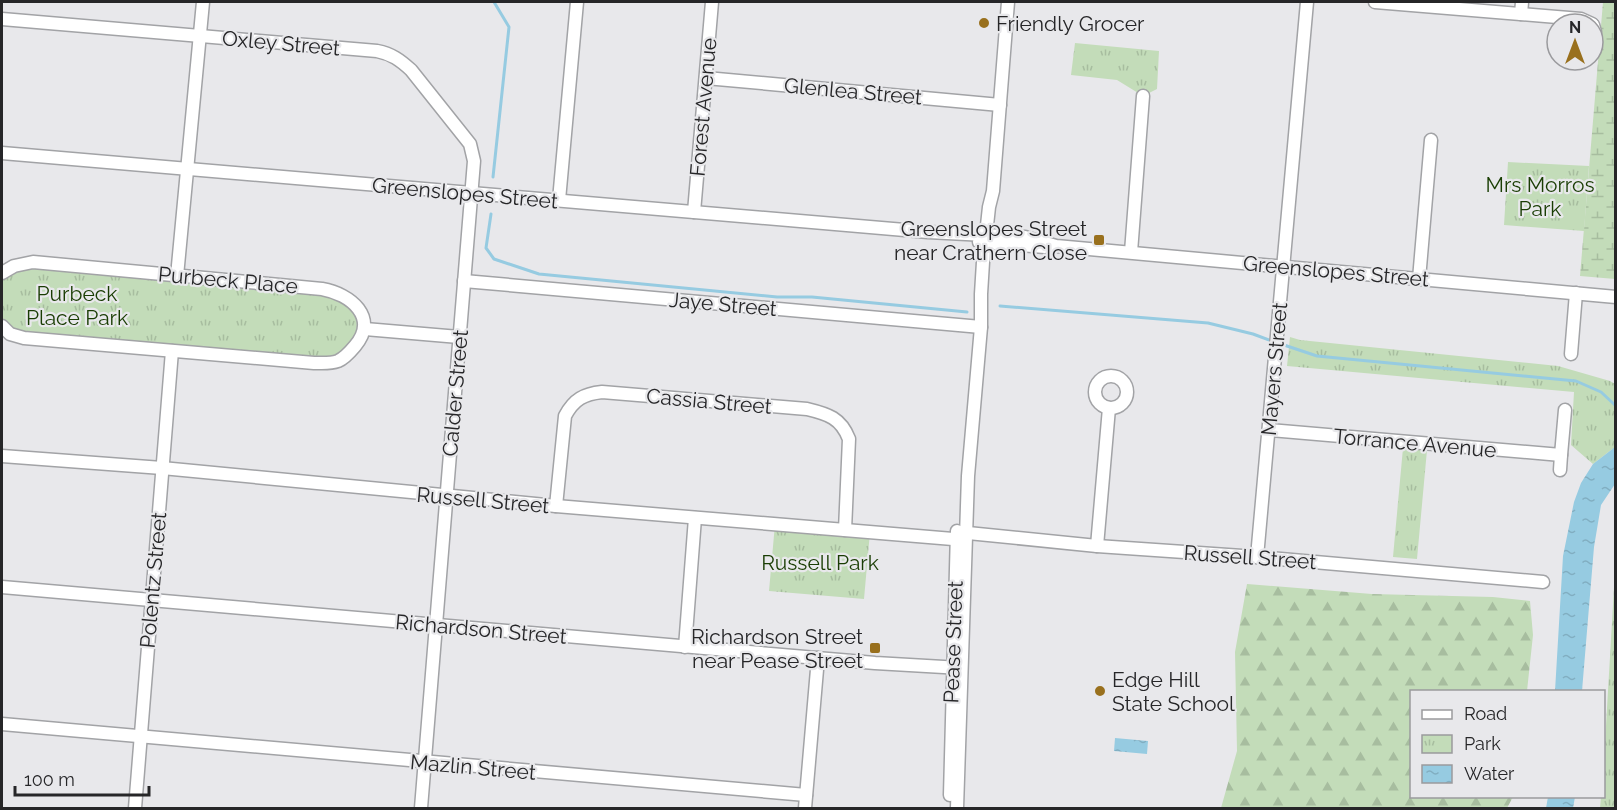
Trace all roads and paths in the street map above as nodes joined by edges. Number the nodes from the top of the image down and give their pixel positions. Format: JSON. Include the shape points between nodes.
{"nodes":[{"id":1,"x":203,"y":2,"type":"edge"},
{"id":2,"x":577,"y":2,"type":"edge"},
{"id":3,"x":712,"y":2,"type":"edge"},
{"id":4,"x":1010,"y":2,"type":"edge"},
{"id":5,"x":1307,"y":2,"type":"edge"},
{"id":6,"x":1375,"y":2,"type":"edge"},
{"id":7,"x":1522,"y":8,"type":"edge"},
{"id":8,"x":1545,"y":12,"type":"edge"},
{"id":9,"x":2,"y":19,"type":"edge"},
{"id":10,"x":200,"y":36,"type":"junction"},
{"id":11,"x":706,"y":78,"type":"junction"},
{"id":12,"x":1143,"y":96,"type":"dead end"},
{"id":13,"x":1000,"y":105,"type":"junction"},
{"id":14,"x":1431,"y":140,"type":"dead end"},
{"id":15,"x":2,"y":153,"type":"edge"},
{"id":16,"x":187,"y":169,"type":"junction"},
{"id":17,"x":472,"y":193,"type":"junction"},
{"id":18,"x":559,"y":201,"type":"junction"},
{"id":19,"x":694,"y":212,"type":"junction"},
{"id":20,"x":990,"y":239,"type":"junction"},
{"id":21,"x":1131,"y":252,"type":"junction"},
{"id":22,"x":1283,"y":265,"type":"junction"},
{"id":23,"x":2,"y":273,"type":"edge"},
{"id":24,"x":177,"y":276,"type":"junction"},
{"id":25,"x":1419,"y":279,"type":"junction"},
{"id":26,"x":464,"y":281,"type":"junction"},
{"id":27,"x":1576,"y":293,"type":"junction"},
{"id":28,"x":1616,"y":297,"type":"edge"},
{"id":29,"x":2,"y":326,"type":"edge"},
{"id":30,"x":981,"y":327,"type":"junction"},
{"id":31,"x":365,"y":329,"type":"junction"},
{"id":32,"x":459,"y":337,"type":"junction"},
{"id":33,"x":172,"y":351,"type":"junction"},
{"id":34,"x":1571,"y":354,"type":"dead end"},
{"id":35,"x":1109,"y":408,"type":"dead end"},
{"id":36,"x":1565,"y":410,"type":"dead end"},
{"id":37,"x":1269,"y":430,"type":"junction"},
{"id":38,"x":1561,"y":455,"type":"junction"},
{"id":39,"x":2,"y":456,"type":"edge"},
{"id":40,"x":162,"y":468,"type":"junction"},
{"id":41,"x":1560,"y":470,"type":"dead end"},
{"id":42,"x":446,"y":496,"type":"junction"},
{"id":43,"x":556,"y":507,"type":"junction"},
{"id":44,"x":695,"y":518,"type":"junction"},
{"id":45,"x":844,"y":530,"type":"junction"},
{"id":46,"x":961,"y":536,"type":"junction"},
{"id":47,"x":1097,"y":546,"type":"junction"},
{"id":48,"x":1257,"y":557,"type":"junction"},
{"id":49,"x":1543,"y":582,"type":"dead end"},
{"id":50,"x":2,"y":587,"type":"edge"},
{"id":51,"x":151,"y":600,"type":"junction"},
{"id":52,"x":435,"y":625,"type":"junction"},
{"id":53,"x":685,"y":646,"type":"junction"},
{"id":54,"x":818,"y":658,"type":"junction"},
{"id":55,"x":957,"y":668,"type":"junction"},
{"id":56,"x":2,"y":724,"type":"edge"},
{"id":57,"x":141,"y":738,"type":"junction"},
{"id":58,"x":424,"y":762,"type":"junction"},
{"id":59,"x":806,"y":795,"type":"junction"},
{"id":60,"x":135,"y":808,"type":"edge"},
{"id":61,"x":421,"y":808,"type":"edge"},
{"id":62,"x":805,"y":808,"type":"edge"},
{"id":63,"x":950,"y":808,"type":"edge"},
{"id":64,"x":957,"y":808,"type":"edge"}],
"edges":[{"from":1,"to":10,"type":"street"},
{"from":2,"to":18,"type":"street"},
{"from":3,"to":11,"type":"street","name":"Forest Avenue"},
{"from":4,"to":13,"type":"street","name":"Pease Street"},
{"from":5,"to":22,"type":"street","name":"Mayers Street"},
{"from":6,"to":7,"type":"street"},
{"from":7,"to":8,"type":"street"},
{"from":9,"to":10,"type":"street","name":"Oxley Street"},
{"from":10,"to":16,"type":"street"},
{"from":10,"to":17,"type":"street","name":"Oxley Street","via":[[390,54],[400,60],[470,144],[474,161]]},
{"from":11,"to":13,"type":"street","name":"Glenlea Street"},
{"from":11,"to":19,"type":"street","name":"Forest Avenue"},
{"from":12,"to":21,"type":"street"},
{"from":13,"to":20,"type":"street","name":"Pease Street","via":[[993,191],[996,207]]},
{"from":14,"to":25,"type":"street"},
{"from":15,"to":16,"type":"street","name":"Greenslopes Street"},
{"from":16,"to":17,"type":"street","name":"Greenslopes Street"},
{"from":16,"to":24,"type":"street"},
{"from":17,"to":18,"type":"street","name":"Greenslopes Street"},
{"from":17,"to":26,"type":"street","name":"Calder Street"},
{"from":18,"to":19,"type":"street","name":"Greenslopes Street"},
{"from":19,"to":20,"type":"street","name":"Greenslopes Street"},
{"from":20,"to":21,"type":"street","name":"Greenslopes Street","via":[[1042,248]]},
{"from":20,"to":30,"type":"street","name":"Pease Street","via":[[981,294]]},
{"from":21,"to":22,"type":"street","name":"Greenslopes Street"},
{"from":22,"to":25,"type":"street","name":"Greenslopes Street"},
{"from":22,"to":37,"type":"street","name":"Mayers Street"},
{"from":23,"to":24,"type":"street","name":"Purbeck Place","via":[[33,262]]},
{"from":24,"to":31,"type":"street","name":"Purbeck Place","via":[[334,291],[352,301]]},
{"from":25,"to":27,"type":"street","name":"Greenslopes Street"},
{"from":26,"to":30,"type":"street","name":"Jaye Street"},
{"from":26,"to":32,"type":"street","name":"Calder Street"},
{"from":27,"to":28,"type":"street","name":"Greenslopes Street"},
{"from":27,"to":34,"type":"street"},
{"from":29,"to":33,"type":"street","via":[[10,334],[24,338]]},
{"from":30,"to":46,"type":"street","name":"Pease Street"},
{"from":31,"to":32,"type":"street"},
{"from":31,"to":33,"type":"street","via":[[345,357],[327,363]]},
{"from":32,"to":42,"type":"street","name":"Calder Street"},
{"from":33,"to":40,"type":"street","name":"Polentz Street"},
{"from":35,"to":47,"type":"street"},
{"from":36,"to":38,"type":"street"},
{"from":37,"to":38,"type":"street","name":"Torrance Avenue"},
{"from":37,"to":48,"type":"street","name":"Mayers Street"},
{"from":38,"to":41,"type":"street"},
{"from":39,"to":40,"type":"street","name":"Russell Street"},
{"from":40,"to":42,"type":"street","name":"Russell Street"},
{"from":40,"to":51,"type":"street","name":"Polentz Street"},
{"from":42,"to":43,"type":"street","name":"Russell Street"},
{"from":42,"to":52,"type":"street","name":"Calder Street"},
{"from":43,"to":44,"type":"street","name":"Russell Street"},
{"from":43,"to":45,"type":"street","name":"Cassia Street","via":[[563,428],[570,406],[588,393],[614,393],[807,409],[837,419],[849,439]]},
{"from":44,"to":45,"type":"street","name":"Russell Street"},
{"from":44,"to":53,"type":"street"},
{"from":45,"to":46,"type":"street","name":"Russell Street"},
{"from":46,"to":47,"type":"street","name":"Russell Street"},
{"from":46,"to":55,"type":"street","name":"Pease Street"},
{"from":47,"to":48,"type":"street","name":"Russell Street"},
{"from":48,"to":49,"type":"street","name":"Russell Street"},
{"from":50,"to":51,"type":"street","name":"Richardson Street"},
{"from":51,"to":52,"type":"street","name":"Richardson Street"},
{"from":51,"to":57,"type":"street","name":"Polentz Street"},
{"from":52,"to":53,"type":"street","name":"Richardson Street"},
{"from":52,"to":58,"type":"street","name":"Calder Street"},
{"from":53,"to":54,"type":"street","name":"Richardson Street"},
{"from":54,"to":55,"type":"street","name":"Richardson Street"},
{"from":54,"to":59,"type":"street"},
{"from":55,"to":63,"type":"street","name":"Pease Street"},
{"from":55,"to":64,"type":"street","name":"Pease Street"},
{"from":56,"to":57,"type":"street","name":"Mazlin Street"},
{"from":57,"to":58,"type":"street","name":"Mazlin Street"},
{"from":57,"to":60,"type":"street","name":"Polentz Street"},
{"from":58,"to":59,"type":"street","name":"Mazlin Street"},
{"from":58,"to":61,"type":"street","name":"Calder Street"},
{"from":59,"to":62,"type":"street"}]}
